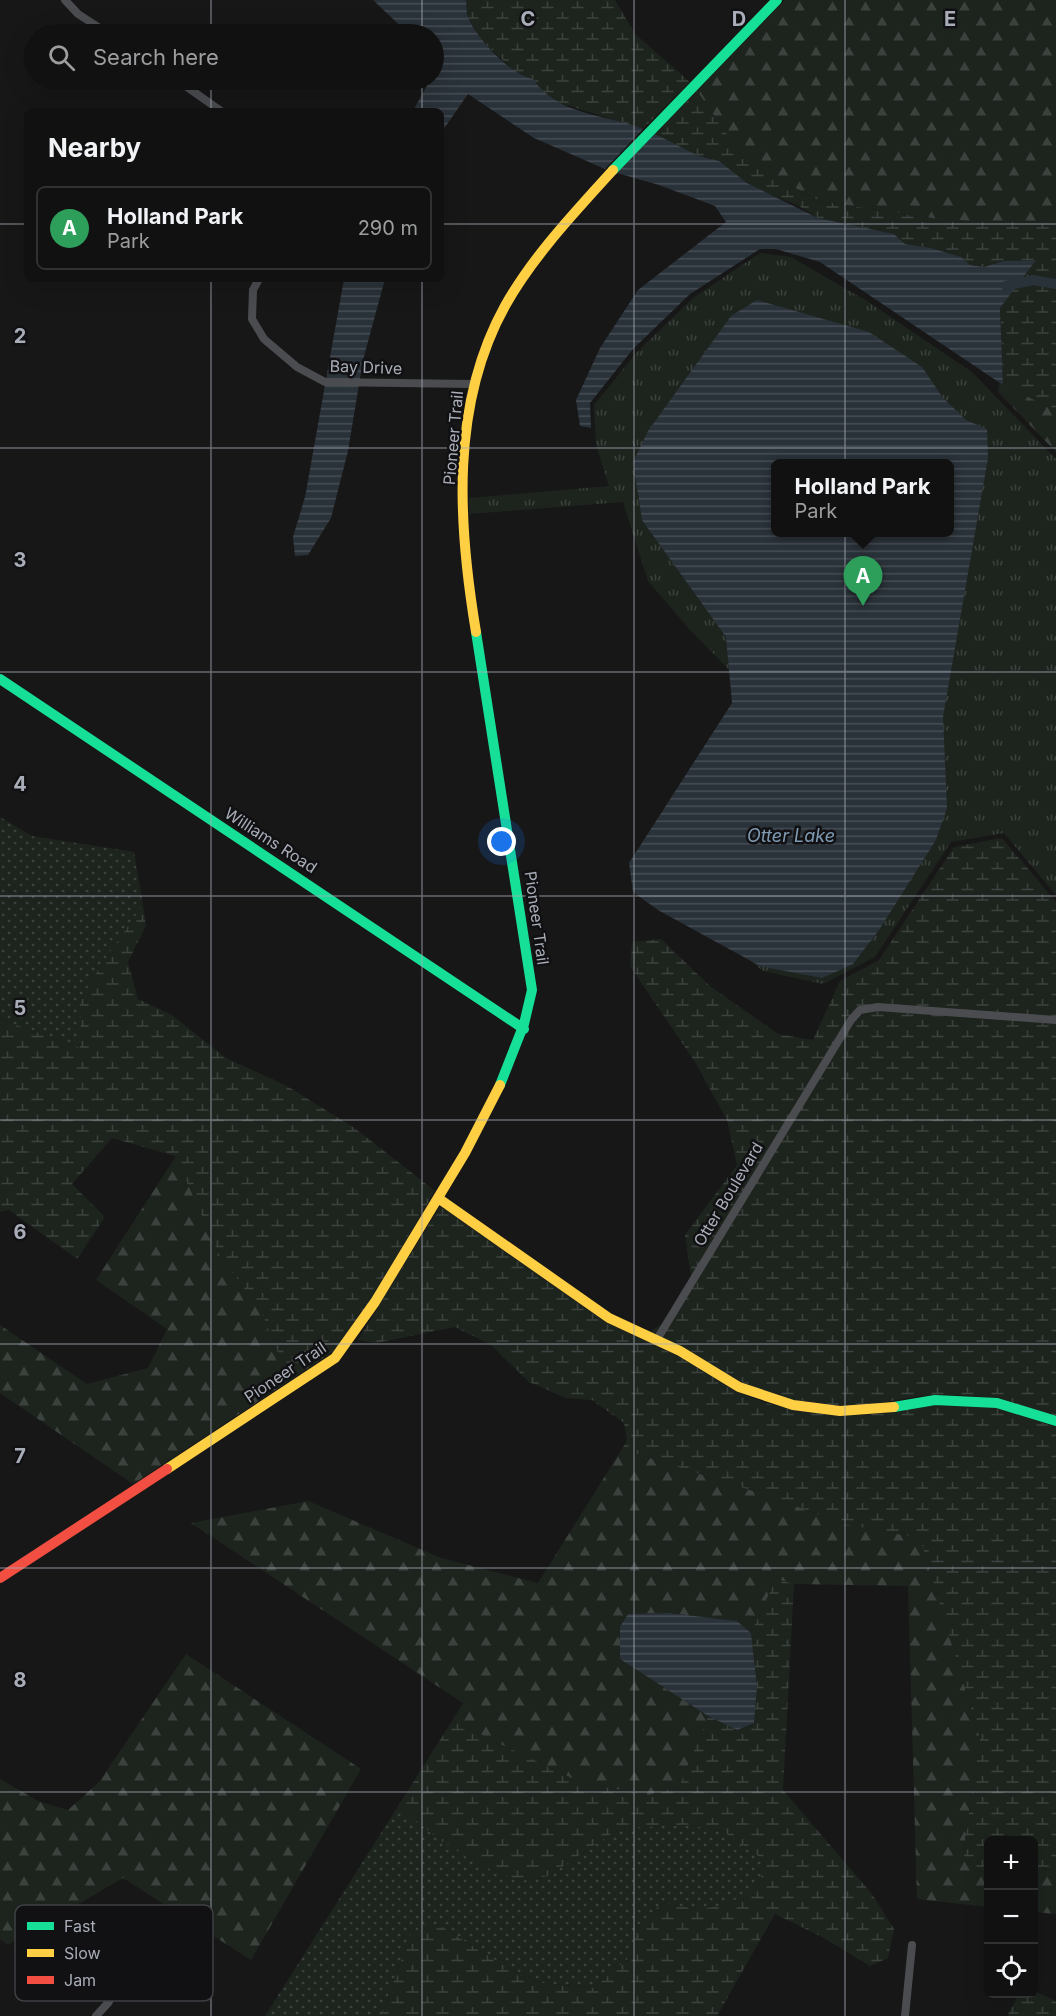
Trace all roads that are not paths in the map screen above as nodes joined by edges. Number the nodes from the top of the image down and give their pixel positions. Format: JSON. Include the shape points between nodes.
{"nodes":[{"id":1,"x":65,"y":0,"type":"edge"},
{"id":2,"x":777,"y":0,"type":"edge"},
{"id":3,"x":94,"y":24,"type":"edge"},
{"id":4,"x":191,"y":90,"type":"edge"},
{"id":5,"x":217,"y":108,"type":"edge"},
{"id":6,"x":257,"y":282,"type":"edge"},
{"id":7,"x":472,"y":384,"type":"junction"},
{"id":8,"x":0,"y":678,"type":"edge"},
{"id":9,"x":1056,"y":1020,"type":"edge"},
{"id":10,"x":524,"y":1029,"type":"junction"},
{"id":11,"x":438,"y":1198,"type":"junction"},
{"id":12,"x":656,"y":1341,"type":"junction"},
{"id":13,"x":1056,"y":1421,"type":"edge"},
{"id":14,"x":0,"y":1578,"type":"edge"},
{"id":15,"x":912,"y":1945,"type":"dead end"},
{"id":16,"x":109,"y":2001,"type":"edge"},
{"id":17,"x":96,"y":2016,"type":"edge"},
{"id":18,"x":905,"y":2016,"type":"edge"}],
"edges":[{"from":1,"to":3,"type":"street"},
{"from":2,"to":7,"type":"street","name":"Pioneer Trail","via":[[609,173],[522,279],[503,309]]},
{"from":4,"to":5,"type":"street"},
{"from":6,"to":7,"type":"street","name":"Bay Drive","via":[[252,319],[264,339],[297,368],[325,382]]},
{"from":7,"to":10,"type":"street","name":"Pioneer Trail","via":[[463,470],[465,550],[532,990]]},
{"from":8,"to":10,"type":"street","name":"Williams Road"},
{"from":9,"to":12,"type":"street","name":"Otter Boulevard","via":[[878,1007],[860,1010]]},
{"from":10,"to":11,"type":"street","name":"Pioneer Trail","via":[[509,1068]]},
{"from":11,"to":12,"type":"street","via":[[609,1318]]},
{"from":11,"to":14,"type":"street","name":"Pioneer Trail","via":[[360,1329],[335,1358]]},
{"from":12,"to":13,"type":"street","via":[[739,1387],[793,1405],[849,1410],[935,1400],[971,1401],[997,1403]]},
{"from":15,"to":18,"type":"street"},
{"from":16,"to":17,"type":"street"}]}
